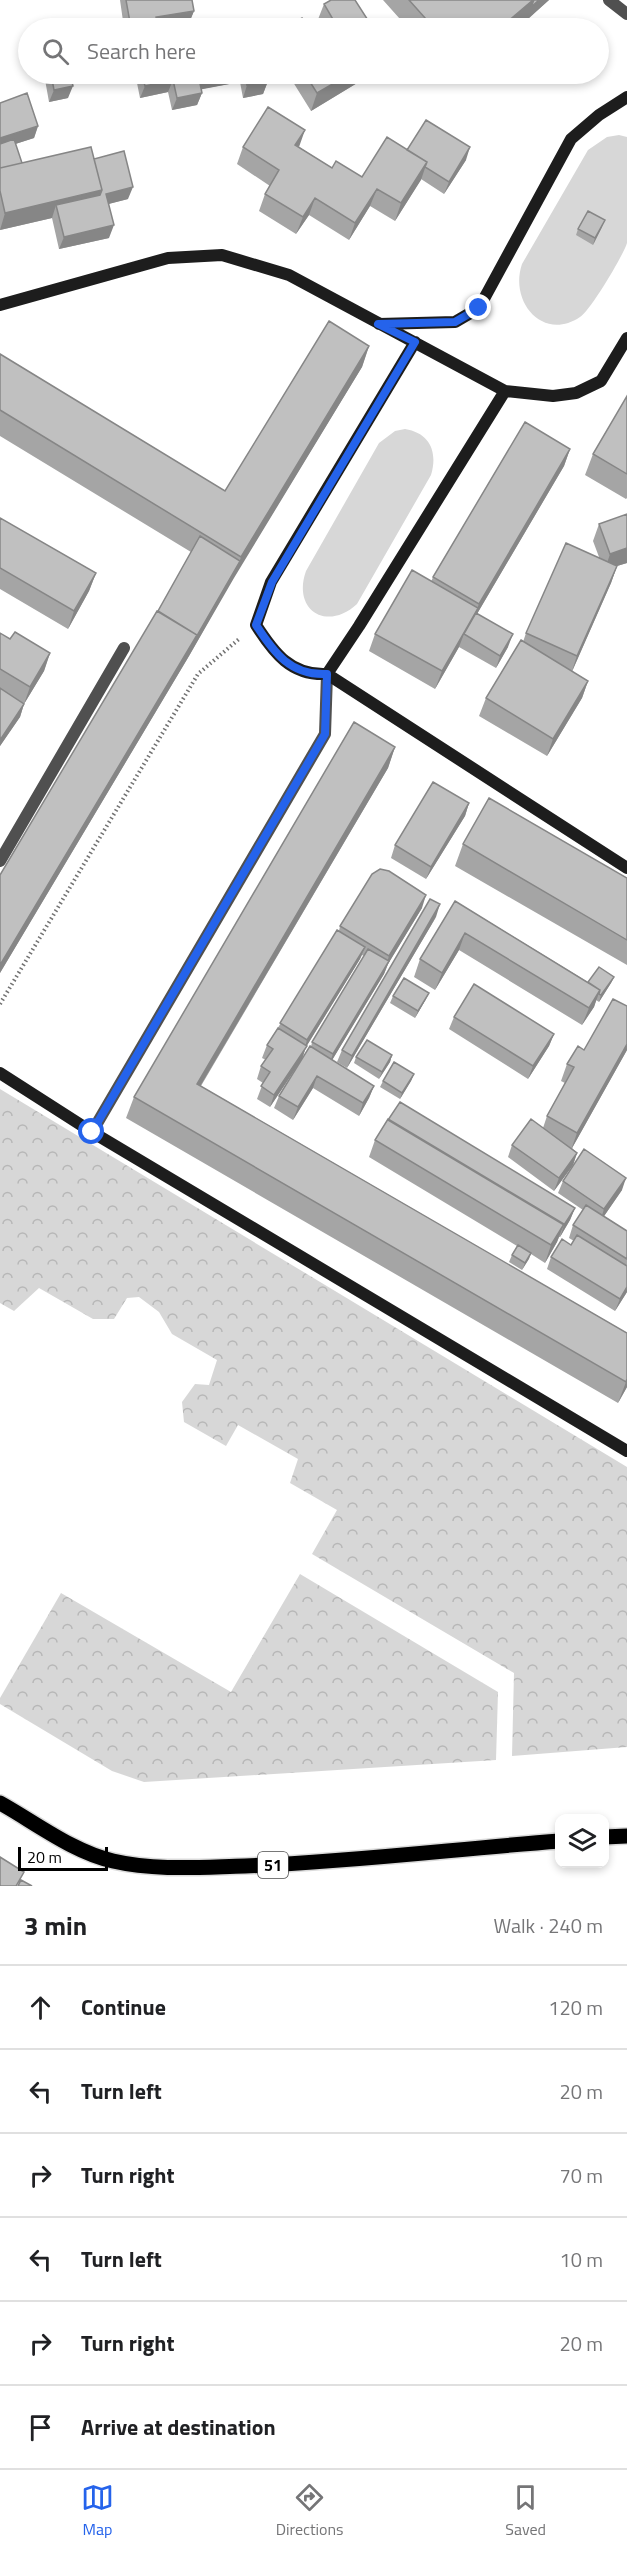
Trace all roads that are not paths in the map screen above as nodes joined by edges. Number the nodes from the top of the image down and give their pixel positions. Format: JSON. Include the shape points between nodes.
{"nodes":[{"id":1,"x":609,"y":0,"type":"edge"},
{"id":2,"x":627,"y":14,"type":"edge"},
{"id":3,"x":627,"y":97,"type":"edge"},
{"id":4,"x":0,"y":305,"type":"edge"},
{"id":5,"x":378,"y":324,"type":"junction"},
{"id":6,"x":627,"y":338,"type":"edge"},
{"id":7,"x":415,"y":342,"type":"junction"},
{"id":8,"x":505,"y":391,"type":"junction"},
{"id":9,"x":124,"y":648,"type":"dead end"},
{"id":10,"x":327,"y":674,"type":"junction"},
{"id":11,"x":0,"y":861,"type":"edge"},
{"id":12,"x":627,"y":868,"type":"edge"},
{"id":13,"x":0,"y":1073,"type":"edge"},
{"id":14,"x":92,"y":1132,"type":"junction"},
{"id":15,"x":627,"y":1451,"type":"edge"},
{"id":16,"x":0,"y":1803,"type":"edge"},
{"id":17,"x":627,"y":1836,"type":"edge"},
{"id":18,"x":609,"y":1838,"type":"edge"},
{"id":19,"x":555,"y":1841,"type":"edge"}],
"edges":[{"from":1,"to":2,"type":"street"},
{"from":3,"to":5,"type":"street","via":[[599,114],[571,139],[479,308],[455,322]]},
{"from":4,"to":5,"type":"street","via":[[168,258],[222,255],[289,275]]},
{"from":5,"to":7,"type":"street"},
{"from":6,"to":8,"type":"street","via":[[601,381],[576,393],[553,396]]},
{"from":7,"to":8,"type":"street"},
{"from":7,"to":10,"type":"street","via":[[272,582],[256,625],[276,655],[309,675]]},
{"from":8,"to":10,"type":"street"},
{"from":9,"to":11,"type":"street"},
{"from":10,"to":12,"type":"street"},
{"from":10,"to":14,"type":"street","via":[[325,734]]},
{"from":13,"to":14,"type":"street"},
{"from":14,"to":15,"type":"street"},
{"from":16,"to":19,"type":"main road","number":"51","via":[[83,1851],[141,1866],[297,1864]]},
{"from":17,"to":18,"type":"main road"}]}
